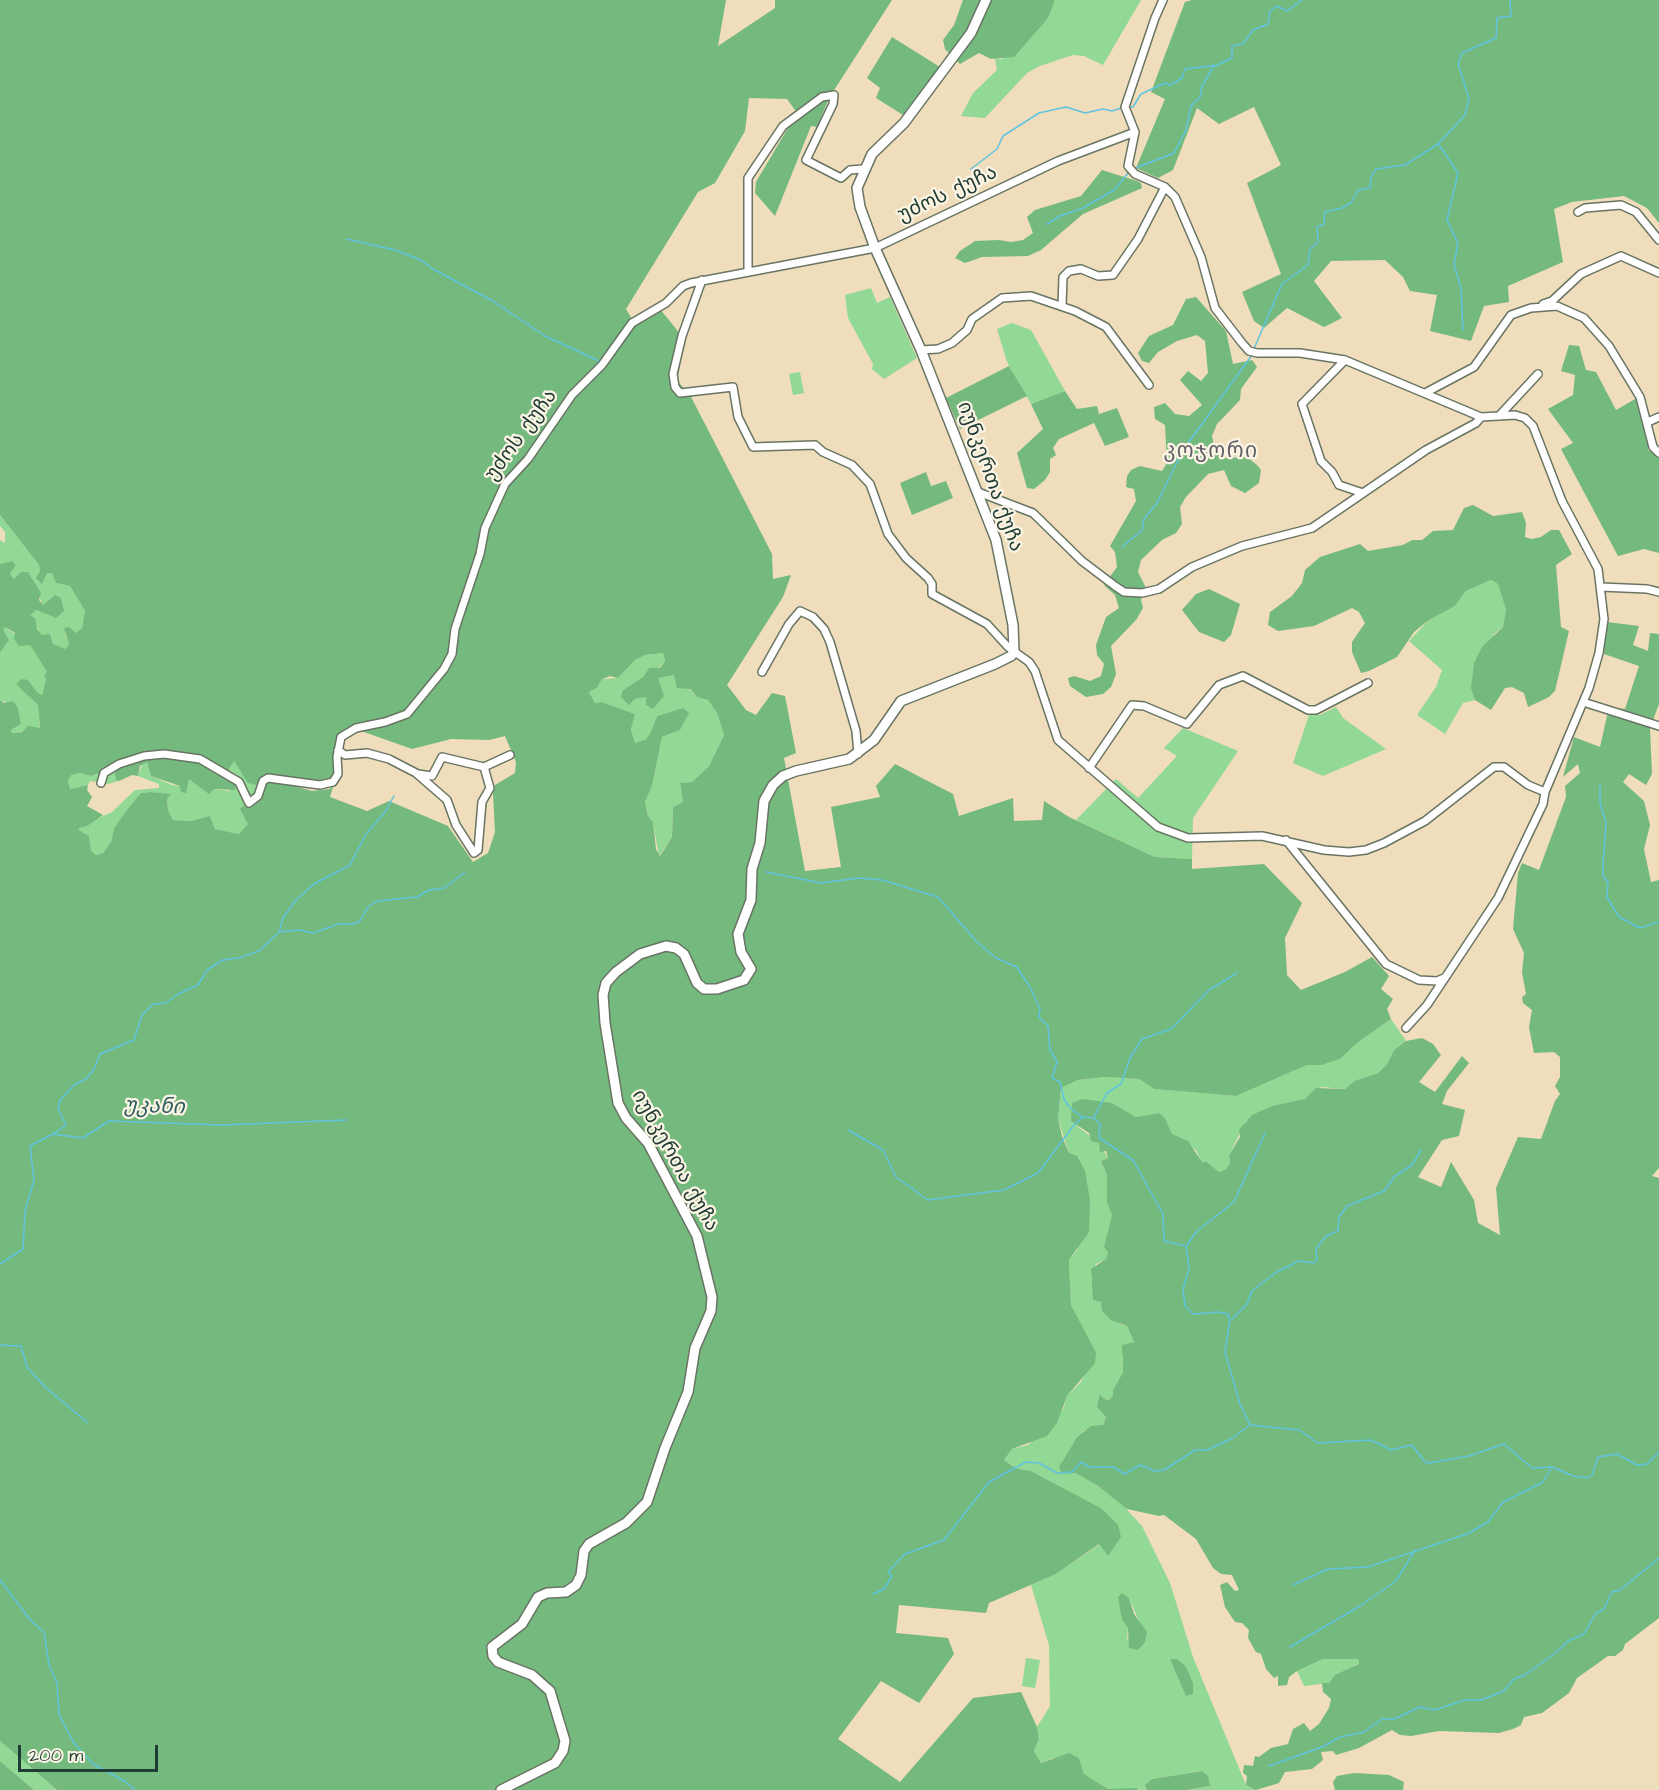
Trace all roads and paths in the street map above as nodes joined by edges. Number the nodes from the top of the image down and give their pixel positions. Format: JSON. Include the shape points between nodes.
{"nodes":[{"id":1,"x":986,"y":0,"type":"edge"},
{"id":2,"x":1163,"y":0,"type":"edge"},
{"id":3,"x":1135,"y":132,"type":"junction"},
{"id":4,"x":863,"y":169,"type":"junction"},
{"id":5,"x":1165,"y":187,"type":"junction"},
{"id":6,"x":1578,"y":212,"type":"dead end"},
{"id":7,"x":1659,"y":240,"type":"edge"},
{"id":8,"x":874,"y":248,"type":"junction"},
{"id":9,"x":748,"y":271,"type":"junction"},
{"id":10,"x":1659,"y":273,"type":"edge"},
{"id":11,"x":702,"y":280,"type":"junction"},
{"id":12,"x":1062,"y":306,"type":"junction"},
{"id":13,"x":1531,"y":308,"type":"junction"},
{"id":14,"x":921,"y":350,"type":"junction"},
{"id":15,"x":1345,"y":360,"type":"junction"},
{"id":16,"x":1538,"y":374,"type":"dead end"},
{"id":17,"x":1149,"y":385,"type":"dead end"},
{"id":18,"x":1427,"y":392,"type":"junction"},
{"id":19,"x":1500,"y":416,"type":"junction"},
{"id":20,"x":1481,"y":417,"type":"junction"},
{"id":21,"x":1659,"y":417,"type":"edge"},
{"id":22,"x":1648,"y":422,"type":"junction"},
{"id":23,"x":1659,"y":453,"type":"edge"},
{"id":24,"x":978,"y":492,"type":"junction"},
{"id":25,"x":1363,"y":493,"type":"junction"},
{"id":26,"x":1601,"y":587,"type":"junction"},
{"id":27,"x":1659,"y":592,"type":"edge"},
{"id":28,"x":1014,"y":652,"type":"junction"},
{"id":29,"x":762,"y":672,"type":"dead end"},
{"id":30,"x":1368,"y":683,"type":"dead end"},
{"id":31,"x":1583,"y":702,"type":"junction"},
{"id":32,"x":1659,"y":726,"type":"edge"},
{"id":33,"x":338,"y":750,"type":"junction"},
{"id":34,"x":858,"y":754,"type":"junction"},
{"id":35,"x":510,"y":755,"type":"dead end"},
{"id":36,"x":484,"y":767,"type":"junction"},
{"id":37,"x":1089,"y":768,"type":"junction"},
{"id":38,"x":416,"y":773,"type":"junction"},
{"id":39,"x":100,"y":782,"type":"dead end"},
{"id":40,"x":1545,"y":792,"type":"junction"},
{"id":41,"x":1286,"y":840,"type":"junction"},
{"id":42,"x":1446,"y":977,"type":"junction"},
{"id":43,"x":1406,"y":1028,"type":"dead end"},
{"id":44,"x":501,"y":1790,"type":"edge"}],
"edges":[{"from":1,"to":4,"type":"main road","name":"იუნკერთა ქუჩა","via":[[971,33],[904,123],[872,154]]},
{"from":2,"to":3,"type":"street","via":[[1126,99],[1125,112]]},
{"from":3,"to":5,"type":"street","via":[[1128,166],[1135,174]]},
{"from":3,"to":8,"type":"street","name":"უძოს ქუჩა","via":[[1058,161]]},
{"from":4,"to":8,"type":"main road","name":"იუნკერთა ქუჩა","via":[[857,188]]},
{"from":4,"to":9,"type":"street","via":[[850,170],[841,178],[806,160],[834,95],[822,97],[783,126],[748,178]]},
{"from":5,"to":12,"type":"street","via":[[1138,239],[1113,275],[1098,276],[1081,269],[1069,271],[1063,277]]},
{"from":5,"to":15,"type":"street","via":[[1175,197],[1188,224],[1215,308],[1249,351],[1295,352]]},
{"from":6,"to":7,"type":"street","via":[[1621,205],[1636,212]]},
{"from":8,"to":9,"type":"street","name":"უძოს ქუჩა"},
{"from":8,"to":14,"type":"main road","name":"იუნკერთა ქუჩა"},
{"from":9,"to":11,"type":"street","name":"უძოს ქუჩა"},
{"from":10,"to":13,"type":"street","via":[[1621,256],[1581,274],[1552,301]]},
{"from":11,"to":28,"type":"street","via":[[682,336],[674,374],[680,393],[733,387],[738,417],[753,447],[815,445],[852,465],[870,484],[888,534],[928,578],[932,594],[987,624]]},
{"from":11,"to":33,"type":"street","name":"უძოს ქუჩა","via":[[683,286],[666,303],[632,323],[505,484],[485,528],[455,629],[452,654],[429,690],[407,714],[348,731],[341,737]]},
{"from":12,"to":14,"type":"street","via":[[1031,296],[1002,297],[972,319],[967,330],[952,343]]},
{"from":12,"to":17,"type":"street","via":[[1106,327]]},
{"from":13,"to":18,"type":"street","via":[[1507,318],[1480,362],[1468,372]]},
{"from":13,"to":22,"type":"street","via":[[1557,306],[1592,325],[1631,381]]},
{"from":14,"to":24,"type":"main road","name":"იუნკერთა ქუჩა"},
{"from":15,"to":18,"type":"street"},
{"from":15,"to":25,"type":"street","via":[[1302,404],[1321,461],[1339,485]]},
{"from":16,"to":19,"type":"street"},
{"from":18,"to":20,"type":"street"},
{"from":19,"to":20,"type":"street"},
{"from":19,"to":26,"type":"street","via":[[1525,418],[1533,426],[1562,501],[1593,559]]},
{"from":20,"to":25,"type":"street"},
{"from":21,"to":22,"type":"street"},
{"from":22,"to":23,"type":"street","via":[[1653,447]]},
{"from":24,"to":25,"type":"street","via":[[1033,513],[1082,561],[1115,586],[1124,592],[1142,593],[1159,590],[1192,567],[1242,546],[1312,528]]},
{"from":24,"to":28,"type":"main road","name":"იუნკერთა ქუჩა","via":[[1000,554]]},
{"from":26,"to":27,"type":"street"},
{"from":26,"to":31,"type":"street","via":[[1604,619]]},
{"from":28,"to":34,"type":"main road","name":"იუნკერთა ქუჩა","via":[[995,664],[901,701],[874,740]]},
{"from":28,"to":37,"type":"street","via":[[1029,662],[1035,672],[1055,736]]},
{"from":29,"to":34,"type":"street","via":[[800,611],[813,617],[830,642],[856,731]]},
{"from":30,"to":37,"type":"street","via":[[1316,710],[1308,710],[1243,675],[1219,685],[1187,724],[1132,705]]},
{"from":31,"to":32,"type":"street"},
{"from":31,"to":40,"type":"street"},
{"from":33,"to":38,"type":"street","via":[[345,755],[367,753],[389,759]]},
{"from":33,"to":39,"type":"street","via":[[339,770],[333,782],[320,785],[268,777],[258,796],[249,803],[239,782],[193,757],[144,756],[108,770]]},
{"from":34,"to":44,"type":"main road","name":"იუნკერთა ქუჩა","via":[[842,762],[789,773],[766,795],[750,900],[738,934],[741,952],[751,969],[748,977],[730,986],[704,989],[697,983],[684,954],[666,946],[633,958],[610,977],[604,989],[604,1023],[618,1103],[648,1143],[697,1236],[710,1289],[711,1311],[695,1348],[688,1392],[648,1502],[626,1523],[589,1544],[576,1585],[566,1592],[546,1593],[538,1598],[522,1624],[492,1647],[498,1662],[531,1675],[550,1691],[565,1741],[555,1763]]},
{"from":35,"to":36,"type":"street"},
{"from":36,"to":38,"type":"street","via":[[442,757],[432,776]]},
{"from":36,"to":38,"type":"street","via":[[489,788],[482,802],[478,850],[474,853],[456,825],[447,800]]},
{"from":37,"to":41,"type":"street","via":[[1136,810],[1172,834],[1188,838],[1262,836]]},
{"from":40,"to":41,"type":"street","via":[[1499,767],[1490,770],[1436,815],[1366,850],[1324,850]]},
{"from":40,"to":42,"type":"street","via":[[1536,820],[1498,898]]},
{"from":41,"to":42,"type":"street","via":[[1386,964],[1419,980]]},
{"from":42,"to":43,"type":"street"}]}
